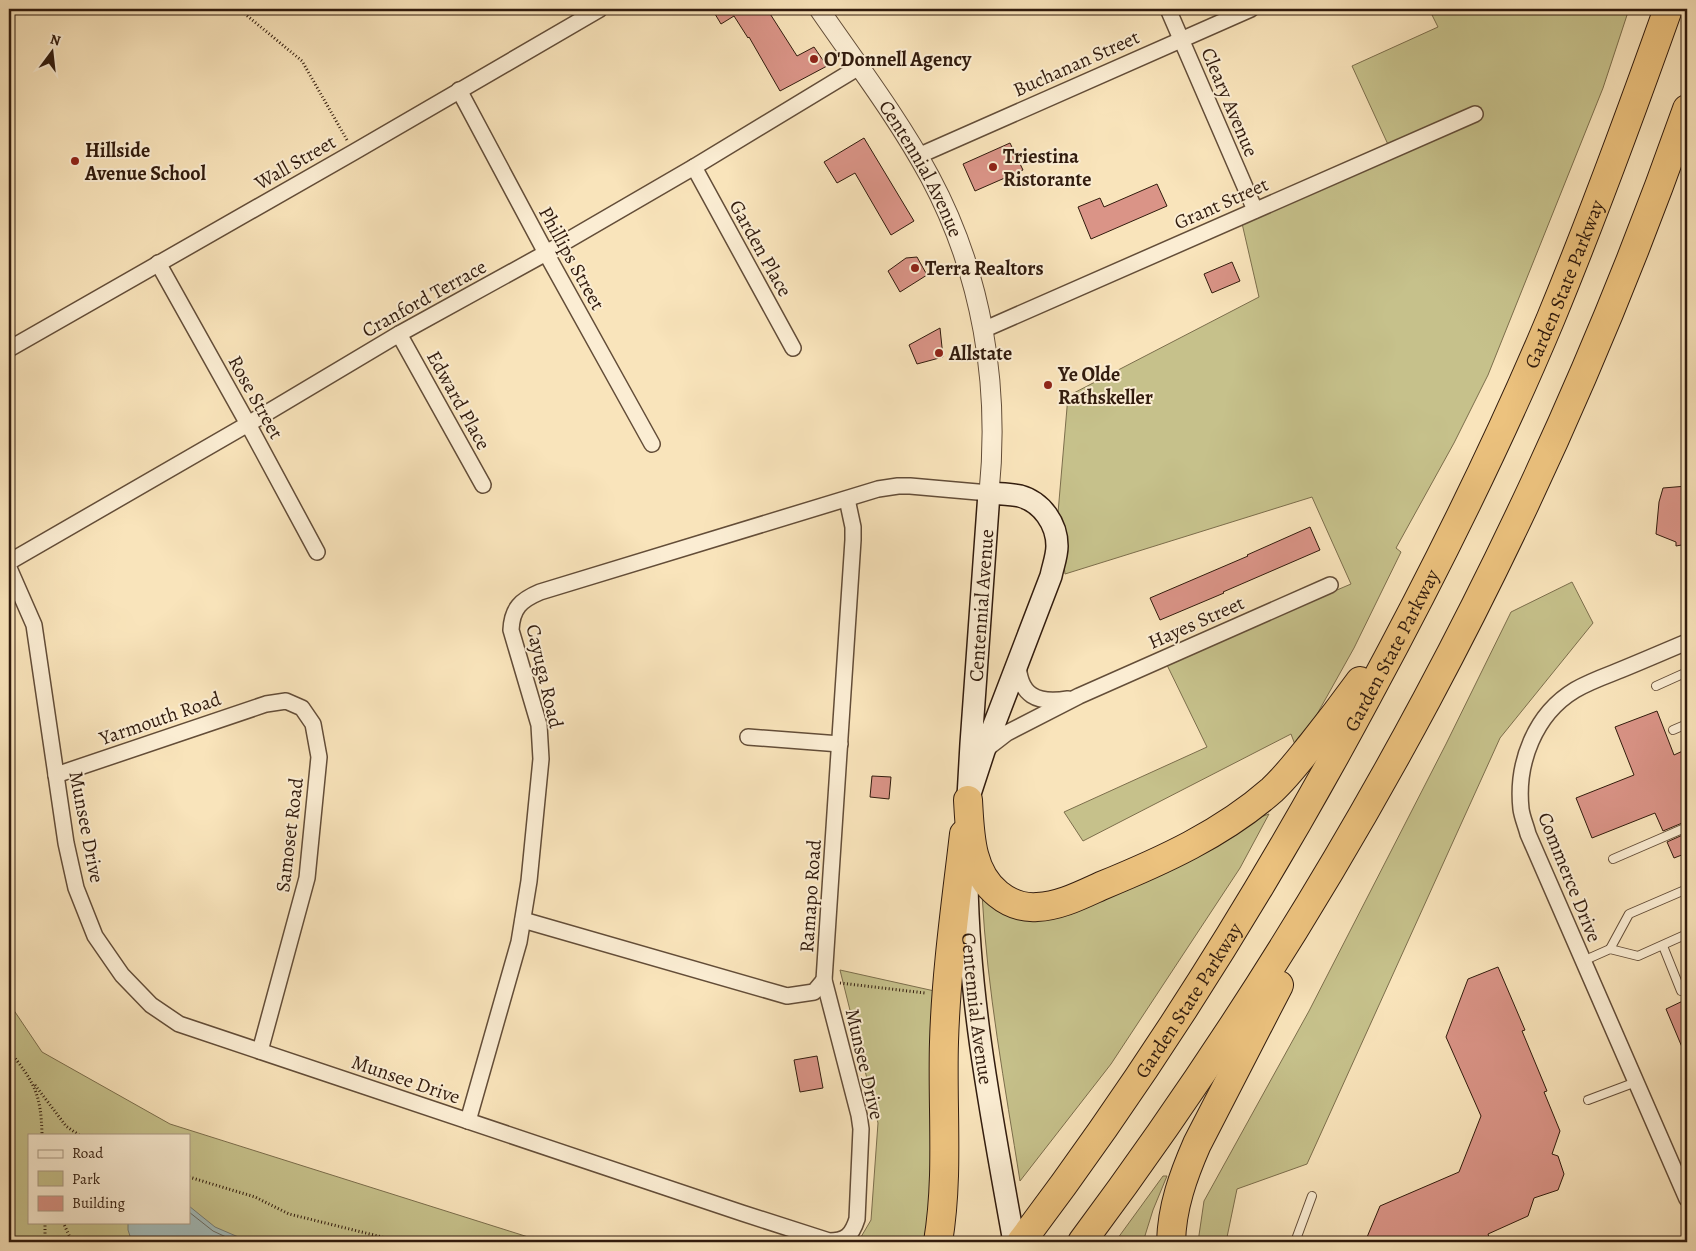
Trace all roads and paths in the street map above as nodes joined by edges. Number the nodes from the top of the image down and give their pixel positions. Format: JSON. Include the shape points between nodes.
{"nodes":[{"id":1,"x":239,"y":9,"type":"edge"},
{"id":2,"x":600,"y":9,"type":"edge"},
{"id":3,"x":819,"y":9,"type":"edge"},
{"id":4,"x":1168,"y":9,"type":"edge"},
{"id":5,"x":1251,"y":9,"type":"edge"},
{"id":6,"x":1668,"y":9,"type":"edge"},
{"id":7,"x":1181,"y":39,"type":"junction"},
{"id":8,"x":859,"y":67,"type":"junction"},
{"id":9,"x":459,"y":90,"type":"junction"},
{"id":10,"x":1687,"y":109,"type":"edge"},
{"id":11,"x":1475,"y":114,"type":"dead end"},
{"id":12,"x":354,"y":152,"type":"junction"},
{"id":13,"x":918,"y":156,"type":"junction"},
{"id":14,"x":694,"y":167,"type":"junction"},
{"id":15,"x":1254,"y":210,"type":"junction"},
{"id":16,"x":546,"y":253,"type":"junction"},
{"id":17,"x":158,"y":263,"type":"junction"},
{"id":18,"x":983,"y":330,"type":"junction"},
{"id":19,"x":399,"y":334,"type":"junction"},
{"id":20,"x":793,"y":348,"type":"dead end"},
{"id":21,"x":9,"y":349,"type":"edge"},
{"id":22,"x":248,"y":424,"type":"junction"},
{"id":23,"x":652,"y":444,"type":"dead end"},
{"id":24,"x":483,"y":485,"type":"dead end"},
{"id":25,"x":990,"y":493,"type":"junction"},
{"id":26,"x":847,"y":499,"type":"junction"},
{"id":27,"x":1454,"y":528,"type":"junction"},
{"id":28,"x":317,"y":552,"type":"dead end"},
{"id":29,"x":9,"y":562,"type":"edge"},
{"id":30,"x":9,"y":568,"type":"edge"},
{"id":31,"x":1330,"y":585,"type":"dead end"},
{"id":32,"x":1687,"y":642,"type":"edge"},
{"id":33,"x":1018,"y":660,"type":"junction"},
{"id":34,"x":1687,"y":672,"type":"edge"},
{"id":35,"x":1656,"y":686,"type":"dead end"},
{"id":36,"x":1079,"y":696,"type":"junction"},
{"id":37,"x":278,"y":702,"type":"joint"},
{"id":38,"x":1687,"y":724,"type":"edge"},
{"id":39,"x":1673,"y":730,"type":"dead end"},
{"id":40,"x":748,"y":737,"type":"dead end"},
{"id":41,"x":840,"y":744,"type":"junction"},
{"id":42,"x":984,"y":751,"type":"junction"},
{"id":43,"x":1399,"y":751,"type":"junction"},
{"id":44,"x":56,"y":775,"type":"junction"},
{"id":45,"x":968,"y":800,"type":"junction"},
{"id":46,"x":1687,"y":827,"type":"edge"},
{"id":47,"x":1613,"y":859,"type":"dead end"},
{"id":48,"x":1687,"y":889,"type":"edge"},
{"id":49,"x":523,"y":920,"type":"junction"},
{"id":50,"x":1687,"y":934,"type":"edge"},
{"id":51,"x":1663,"y":946,"type":"junction"},
{"id":52,"x":1610,"y":949,"type":"junction"},
{"id":53,"x":1583,"y":961,"type":"junction"},
{"id":54,"x":824,"y":980,"type":"junction"},
{"id":55,"x":1681,"y":990,"type":"dead end"},
{"id":56,"x":930,"y":994,"type":"dead end"},
{"id":57,"x":9,"y":1050,"type":"edge"},
{"id":58,"x":260,"y":1051,"type":"junction"},
{"id":59,"x":32,"y":1080,"type":"junction"},
{"id":60,"x":1636,"y":1082,"type":"junction"},
{"id":61,"x":1588,"y":1100,"type":"dead end"},
{"id":62,"x":468,"y":1121,"type":"junction"},
{"id":63,"x":42,"y":1134,"type":"edge"},
{"id":64,"x":78,"y":1134,"type":"edge"},
{"id":65,"x":1197,"y":1144,"type":"junction"},
{"id":66,"x":190,"y":1177,"type":"edge"},
{"id":67,"x":1312,"y":1196,"type":"dead end"},
{"id":68,"x":1687,"y":1199,"type":"edge"},
{"id":69,"x":45,"y":1224,"type":"edge"},
{"id":70,"x":64,"y":1224,"type":"edge"},
{"id":71,"x":45,"y":1242,"type":"edge"},
{"id":72,"x":72,"y":1242,"type":"edge"},
{"id":73,"x":402,"y":1242,"type":"edge"},
{"id":74,"x":938,"y":1242,"type":"edge"},
{"id":75,"x":1014,"y":1242,"type":"edge"},
{"id":76,"x":1021,"y":1242,"type":"edge"},
{"id":77,"x":1082,"y":1242,"type":"edge"},
{"id":78,"x":1155,"y":1242,"type":"edge"},
{"id":79,"x":1171,"y":1242,"type":"edge"},
{"id":80,"x":1295,"y":1242,"type":"edge"}],
"edges":[{"from":1,"to":12,"type":"path","via":[[302,61]]},
{"from":2,"to":9,"type":"street","name":"Wall Street"},
{"from":3,"to":8,"type":"street","name":"Centennial Avenue"},
{"from":4,"to":7,"type":"street","name":"Cleary Avenue"},
{"from":5,"to":7,"type":"street","name":"Buchanan Street"},
{"from":6,"to":27,"type":"highway","name":"Garden State Parkway","via":[[1550,319]]},
{"from":7,"to":13,"type":"street","name":"Buchanan Street"},
{"from":7,"to":15,"type":"street","name":"Cleary Avenue"},
{"from":8,"to":13,"type":"street","name":"Centennial Avenue"},
{"from":8,"to":14,"type":"street","name":"Cranford Terrace"},
{"from":9,"to":12,"type":"street","name":"Wall Street"},
{"from":9,"to":16,"type":"street","name":"Phillips Street"},
{"from":10,"to":43,"type":"highway","via":[[1620,289],[1544,465],[1481,596]]},
{"from":11,"to":15,"type":"street","name":"Grant Street"},
{"from":12,"to":17,"type":"street","name":"Wall Street"},
{"from":13,"to":18,"type":"street","name":"Centennial Avenue","via":[[959,242]]},
{"from":14,"to":16,"type":"street","name":"Cranford Terrace"},
{"from":14,"to":20,"type":"street","name":"Garden Place"},
{"from":15,"to":18,"type":"street","name":"Grant Street"},
{"from":16,"to":19,"type":"street","name":"Cranford Terrace"},
{"from":16,"to":23,"type":"street","name":"Phillips Street"},
{"from":17,"to":21,"type":"street","name":"Wall Street"},
{"from":17,"to":22,"type":"street","name":"Rose Street"},
{"from":18,"to":25,"type":"street","name":"Centennial Avenue","via":[[993,422]]},
{"from":19,"to":22,"type":"street","name":"Cranford Terrace"},
{"from":19,"to":24,"type":"street","name":"Edward Place"},
{"from":22,"to":28,"type":"street","name":"Rose Street"},
{"from":22,"to":29,"type":"street","name":"Cranford Terrace"},
{"from":25,"to":26,"type":"street","name":"Cayuga Road","via":[[898,486]]},
{"from":25,"to":33,"type":"main road","via":[[1029,500],[1043,510],[1056,537],[1056,555],[1050,576]]},
{"from":25,"to":45,"type":"main road","name":"Centennial Avenue"},
{"from":26,"to":41,"type":"street","name":"Ramapo Road","via":[[853,540]]},
{"from":26,"to":49,"type":"street","name":"Cayuga Road","via":[[540,592],[517,607],[511,618],[510,630],[540,725],[541,759]]},
{"from":27,"to":45,"type":"highway","via":[[1394,630],[1322,731],[1274,788],[1243,814],[1210,835],[1142,869],[1072,898],[1047,906],[1024,906],[998,894],[979,870],[971,842]]},
{"from":27,"to":76,"type":"highway","name":"Garden State Parkway","via":[[1347,734],[1256,893],[1141,1075]]},
{"from":30,"to":44,"type":"street","name":"Munsee Drive","via":[[34,625]]},
{"from":31,"to":36,"type":"street","name":"Hayes Street"},
{"from":32,"to":53,"type":"street","name":"Commerce Drive","via":[[1598,678],[1565,697],[1540,725],[1524,760],[1520,785],[1528,834]]},
{"from":33,"to":36,"type":"street","name":"Hayes Street","via":[[1022,685],[1032,696],[1048,701]]},
{"from":33,"to":42,"type":"main road"},
{"from":34,"to":35,"type":"lane"},
{"from":36,"to":42,"type":"street","name":"Hayes Street","via":[[1007,733]]},
{"from":37,"to":44,"type":"street","name":"Yarmouth Road"},
{"from":37,"to":58,"type":"street","name":"Samoset Road","via":[[286,700],[302,708],[313,724],[318,757],[307,878]]},
{"from":38,"to":39,"type":"lane"},
{"from":40,"to":41,"type":"street"},
{"from":41,"to":54,"type":"street","name":"Ramapo Road"},
{"from":42,"to":45,"type":"main road"},
{"from":43,"to":65,"type":"highway"},
{"from":43,"to":77,"type":"highway","via":[[1247,1006]]},
{"from":44,"to":58,"type":"street","name":"Munsee Drive","via":[[76,888],[95,936],[122,974],[150,1005],[179,1024]]},
{"from":45,"to":74,"type":"highway","via":[[946,995],[944,1181]]},
{"from":45,"to":75,"type":"main road","name":"Centennial Avenue","via":[[967,888],[974,992]]},
{"from":46,"to":47,"type":"lane"},
{"from":48,"to":52,"type":"lane","via":[[1629,914]]},
{"from":49,"to":54,"type":"street","name":"Ramapo Road","via":[[787,996],[814,992]]},
{"from":49,"to":62,"type":"street","name":"Cayuga Road"},
{"from":50,"to":51,"type":"lane"},
{"from":51,"to":52,"type":"lane","via":[[1638,956]]},
{"from":51,"to":55,"type":"lane"},
{"from":52,"to":53,"type":"lane"},
{"from":53,"to":60,"type":"street","name":"Commerce Drive"},
{"from":54,"to":56,"type":"path"},
{"from":54,"to":62,"type":"street","name":"Munsee Drive","via":[[861,1130],[857,1219],[845,1239],[829,1241]]},
{"from":57,"to":59,"type":"path"},
{"from":58,"to":62,"type":"street","name":"Munsee Drive"},
{"from":59,"to":63,"type":"path","via":[[40,1101]]},
{"from":59,"to":64,"type":"path","via":[[66,1126]]},
{"from":60,"to":61,"type":"lane"},
{"from":60,"to":68,"type":"street","name":"Commerce Drive"},
{"from":65,"to":78,"type":"highway","via":[[1166,1206]]},
{"from":65,"to":79,"type":"highway","via":[[1176,1198]]},
{"from":66,"to":73,"type":"path","via":[[255,1197],[289,1214]]},
{"from":67,"to":80,"type":"lane"},
{"from":69,"to":71,"type":"path"},
{"from":70,"to":72,"type":"path"}]}
